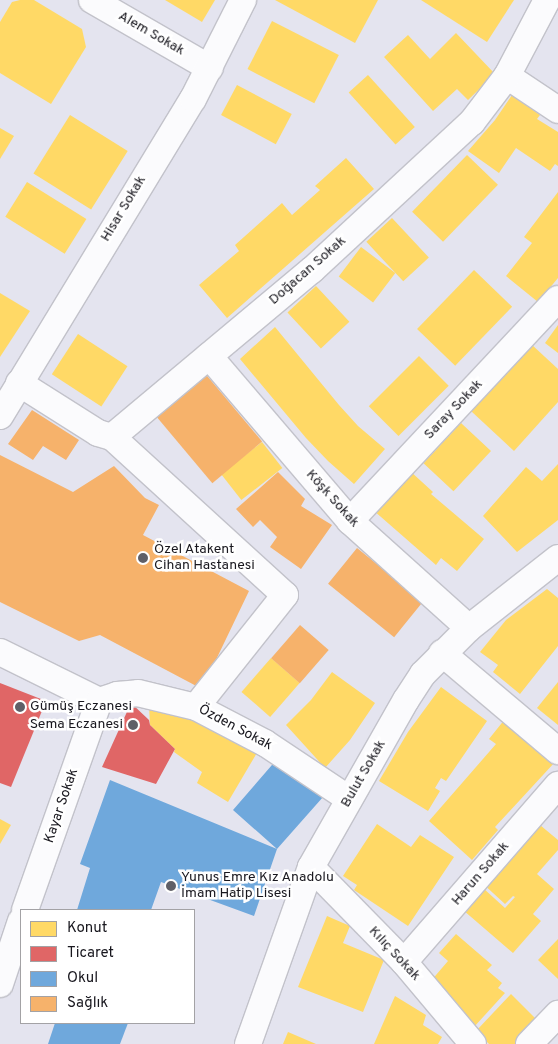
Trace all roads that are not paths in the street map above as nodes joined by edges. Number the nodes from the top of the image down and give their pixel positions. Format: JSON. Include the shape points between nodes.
{"nodes":[{"id":1,"x":92,"y":0,"type":"edge"},
{"id":2,"x":243,"y":0,"type":"edge"},
{"id":3,"x":547,"y":0,"type":"edge"},
{"id":4,"x":210,"y":68,"type":"junction"},
{"id":5,"x":507,"y":76,"type":"junction"},
{"id":6,"x":558,"y":110,"type":"edge"},
{"id":7,"x":558,"y":299,"type":"edge"},
{"id":8,"x":209,"y":356,"type":"junction"},
{"id":9,"x":20,"y":383,"type":"junction"},
{"id":10,"x":0,"y":416,"type":"edge"},
{"id":11,"x":112,"y":437,"type":"junction"},
{"id":12,"x":350,"y":521,"type":"junction"},
{"id":13,"x":554,"y":568,"type":"edge"},
{"id":14,"x":469,"y":628,"type":"junction"},
{"id":15,"x":0,"y":652,"type":"edge"},
{"id":16,"x":442,"y":654,"type":"junction"},
{"id":17,"x":99,"y":701,"type":"junction"},
{"id":18,"x":196,"y":707,"type":"junction"},
{"id":19,"x":558,"y":751,"type":"edge"},
{"id":20,"x":558,"y":785,"type":"edge"},
{"id":21,"x":349,"y":799,"type":"junction"},
{"id":22,"x":311,"y":867,"type":"junction"},
{"id":23,"x":25,"y":909,"type":"edge"},
{"id":24,"x":20,"y":923,"type":"edge"},
{"id":25,"x":5,"y":949,"type":"edge"},
{"id":26,"x":404,"y":962,"type":"junction"},
{"id":27,"x":0,"y":984,"type":"edge"},
{"id":28,"x":558,"y":1014,"type":"edge"},
{"id":29,"x":471,"y":1043,"type":"edge"},
{"id":30,"x":248,"y":1044,"type":"edge"},
{"id":31,"x":529,"y":1044,"type":"edge"}],
"edges":[{"from":1,"to":4,"type":"street","name":"Alem Sokak"},
{"from":2,"to":4,"type":"street","name":"Hisar Sokak"},
{"from":3,"to":5,"type":"street","name":"Doğacan Sokak"},
{"from":4,"to":9,"type":"street","name":"Hisar Sokak"},
{"from":5,"to":6,"type":"street"},
{"from":5,"to":8,"type":"street","name":"Doğacan Sokak","via":[[464,129],[312,270]]},
{"from":7,"to":12,"type":"street","name":"Saray Sokak"},
{"from":8,"to":11,"type":"street","name":"Doğacan Sokak"},
{"from":8,"to":12,"type":"street","name":"Köşk Sokak"},
{"from":9,"to":10,"type":"street","name":"Hisar Sokak"},
{"from":9,"to":11,"type":"street","via":[[98,433]]},
{"from":11,"to":18,"type":"street","via":[[285,595]]},
{"from":12,"to":14,"type":"street","name":"Köşk Sokak"},
{"from":13,"to":14,"type":"street","name":"Bulut Sokak"},
{"from":14,"to":16,"type":"street","name":"Bulut Sokak"},
{"from":15,"to":17,"type":"street"},
{"from":16,"to":19,"type":"street"},
{"from":16,"to":21,"type":"street","name":"Bulut Sokak","via":[[423,674],[406,700]]},
{"from":17,"to":18,"type":"street","name":"Özden Sokak","via":[[138,693]]},
{"from":17,"to":23,"type":"street","name":"Kayar Sokak"},
{"from":18,"to":21,"type":"street","name":"Özden Sokak","via":[[265,743]]},
{"from":20,"to":26,"type":"street","name":"Harun Sokak"},
{"from":21,"to":22,"type":"street","name":"Bulut Sokak"},
{"from":22,"to":26,"type":"street","name":"Kılıç Sokak"},
{"from":22,"to":30,"type":"street","name":"Bulut Sokak"},
{"from":24,"to":25,"type":"street"},
{"from":25,"to":27,"type":"street"},
{"from":26,"to":29,"type":"street","name":"Kılıç Sokak"},
{"from":28,"to":31,"type":"street"}]}
